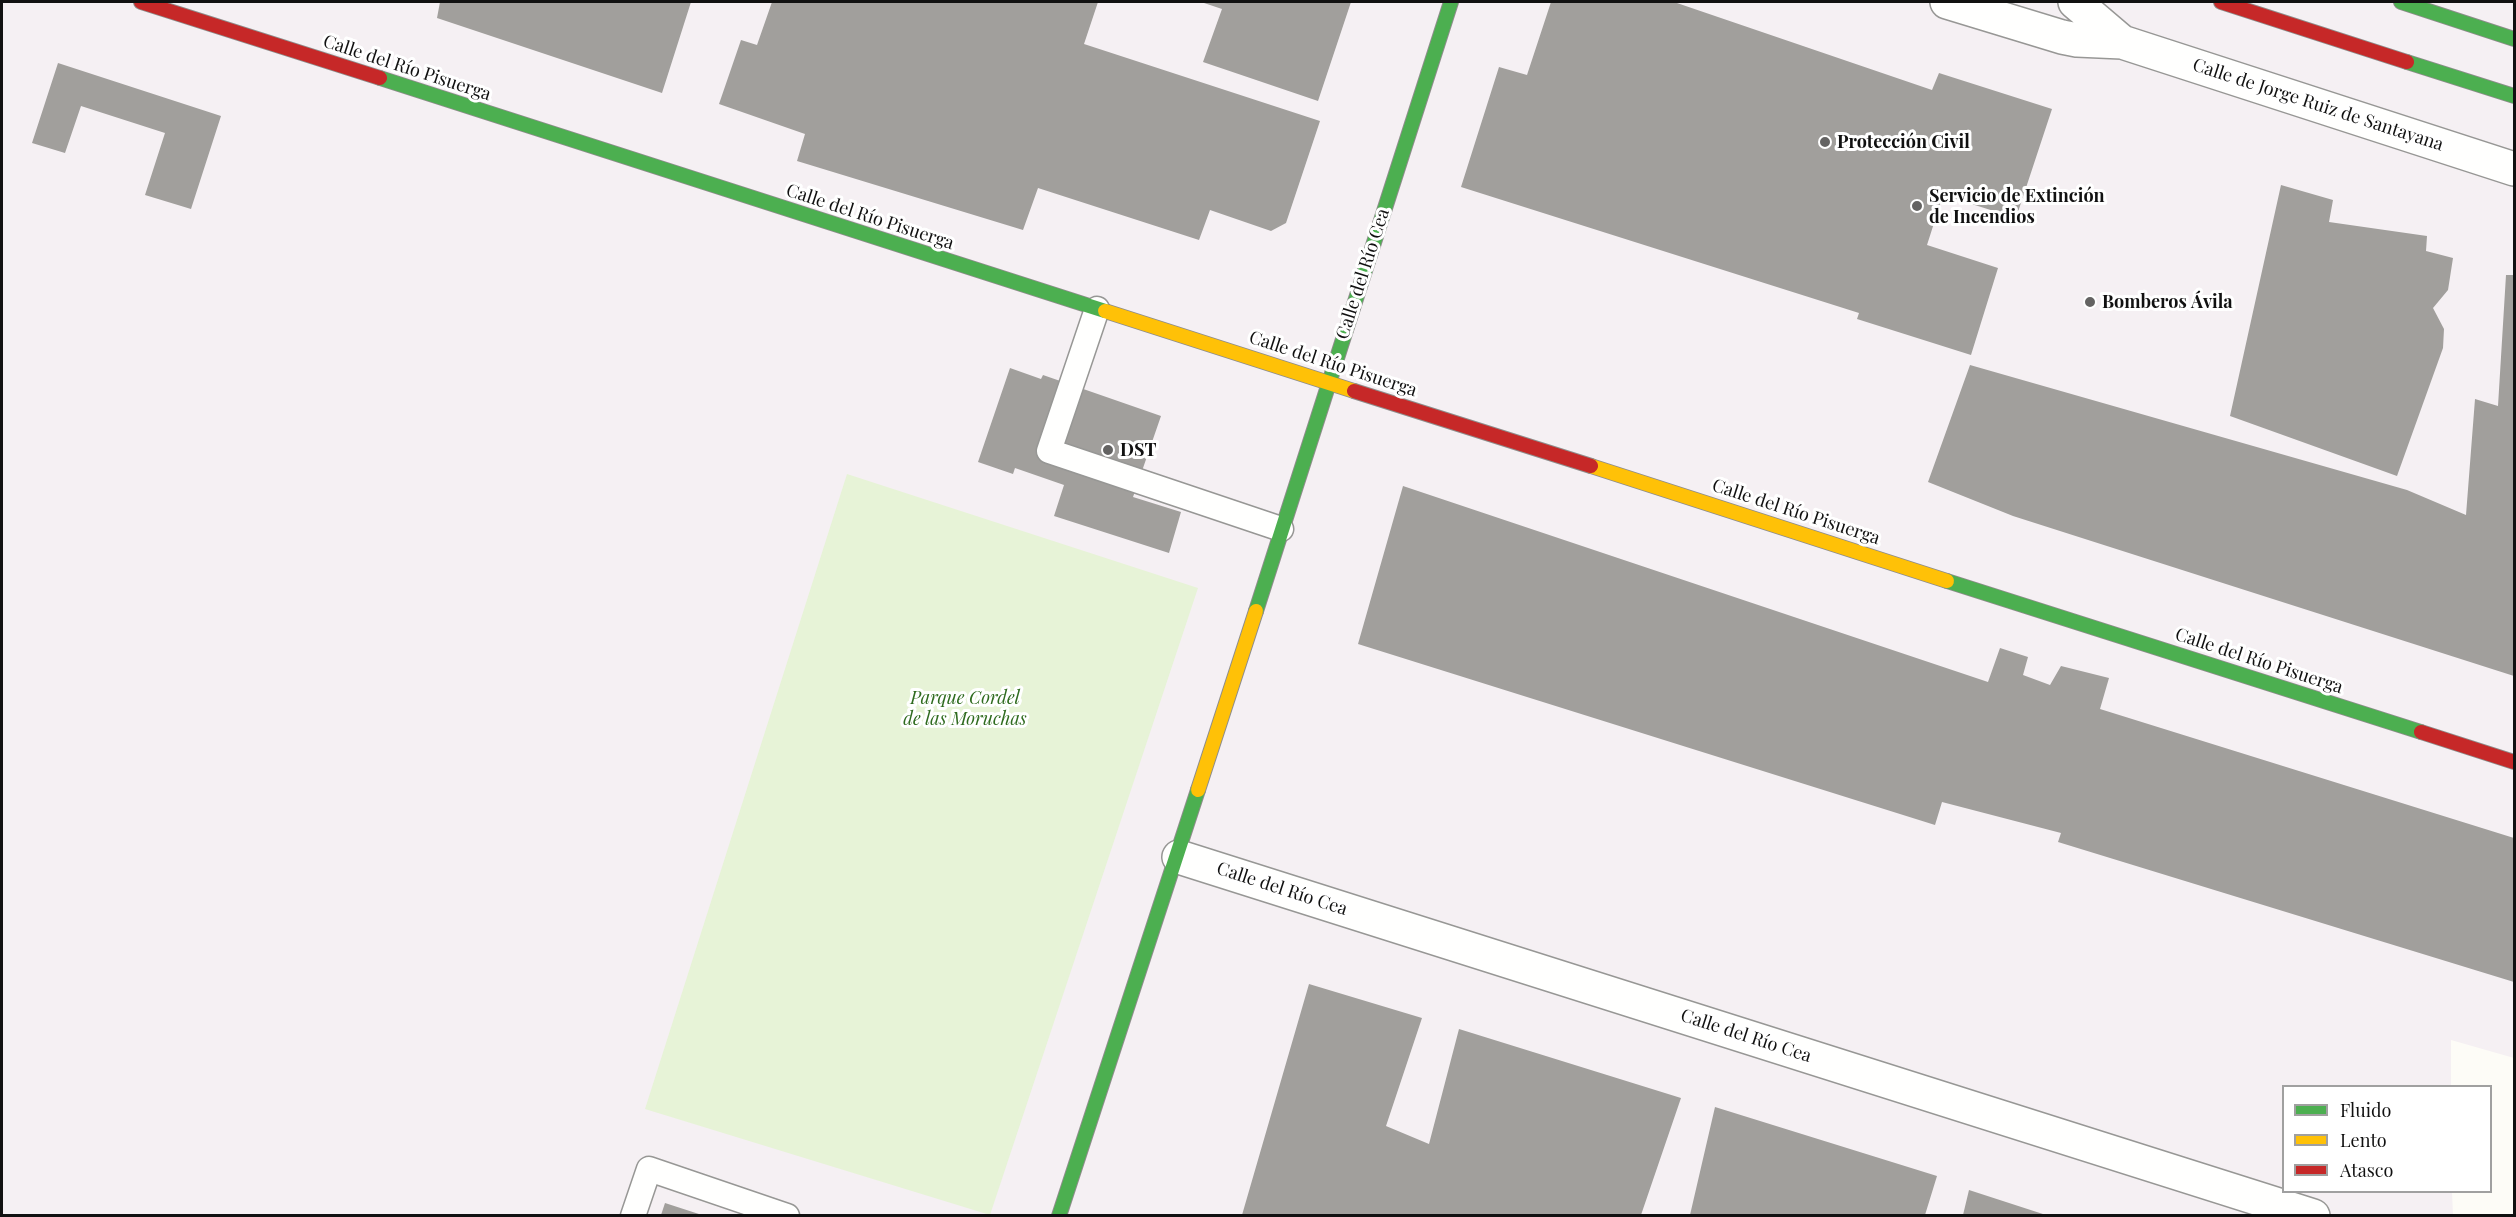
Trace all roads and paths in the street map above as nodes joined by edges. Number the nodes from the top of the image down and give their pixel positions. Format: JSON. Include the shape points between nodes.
{"nodes":[{"id":1,"x":141,"y":2,"type":"edge"},
{"id":2,"x":1451,"y":2,"type":"edge"},
{"id":3,"x":1947,"y":2,"type":"edge"},
{"id":4,"x":2075,"y":2,"type":"edge"},
{"id":5,"x":2221,"y":2,"type":"edge"},
{"id":6,"x":2401,"y":2,"type":"edge"},
{"id":7,"x":2514,"y":39,"type":"edge"},
{"id":8,"x":2122,"y":42,"type":"junction"},
{"id":9,"x":2514,"y":96,"type":"edge"},
{"id":10,"x":2514,"y":169,"type":"edge"},
{"id":11,"x":1097,"y":309,"type":"junction"},
{"id":12,"x":1329,"y":381,"type":"junction"},
{"id":13,"x":1281,"y":529,"type":"junction"},
{"id":14,"x":2514,"y":762,"type":"edge"},
{"id":15,"x":1179,"y":857,"type":"junction"},
{"id":16,"x":633,"y":1215,"type":"edge"},
{"id":17,"x":787,"y":1215,"type":"edge"},
{"id":18,"x":1059,"y":1215,"type":"edge"},
{"id":19,"x":2313,"y":1215,"type":"edge"}],
"edges":[{"from":1,"to":11,"type":"main road","name":"Calle del Río Pisuerga"},
{"from":2,"to":12,"type":"main road","name":"Calle del Río Cea"},
{"from":3,"to":8,"type":"street","name":"Calle de Jorge Ruiz de Santayana","via":[[2062,37]]},
{"from":4,"to":8,"type":"street","name":"Calle de Jorge Ruiz de Santayana"},
{"from":5,"to":9,"type":"main road"},
{"from":6,"to":7,"type":"main road"},
{"from":8,"to":10,"type":"street","name":"Calle de Jorge Ruiz de Santayana"},
{"from":11,"to":12,"type":"main road","name":"Calle del Río Pisuerga"},
{"from":11,"to":13,"type":"lane","via":[[1049,451]]},
{"from":12,"to":13,"type":"main road","name":"Calle del Río Cea"},
{"from":12,"to":14,"type":"main road","name":"Calle del Río Pisuerga"},
{"from":13,"to":15,"type":"main road","name":"Calle del Río Cea"},
{"from":15,"to":18,"type":"main road","name":"Calle del Río Cea"},
{"from":15,"to":19,"type":"street","name":"Calle del Río Cea"},
{"from":16,"to":17,"type":"lane","via":[[650,1168]]}]}
